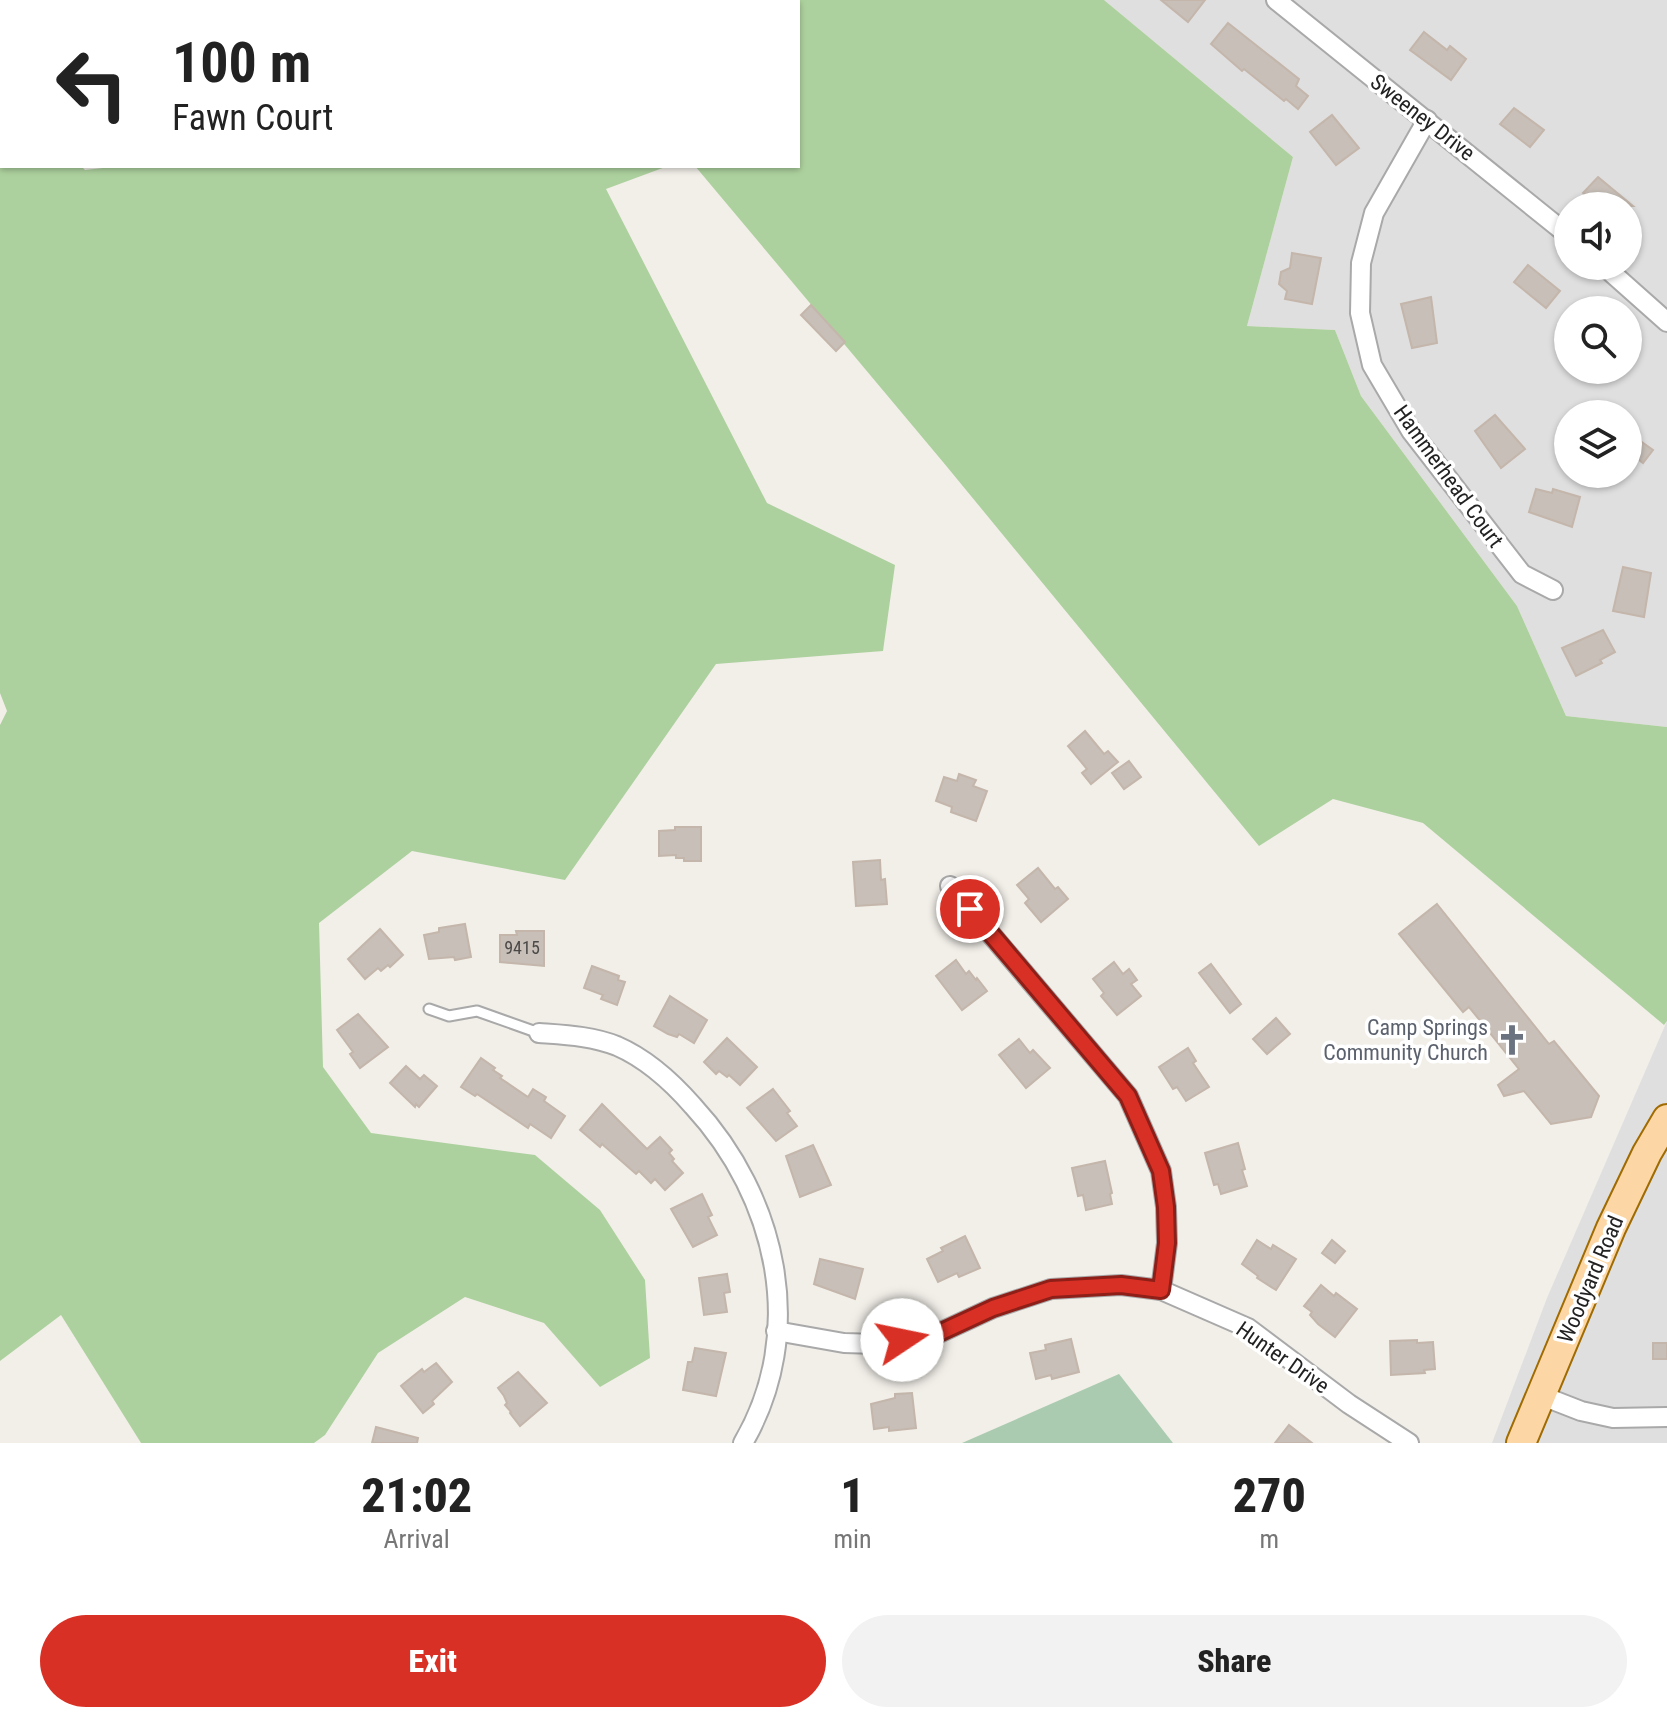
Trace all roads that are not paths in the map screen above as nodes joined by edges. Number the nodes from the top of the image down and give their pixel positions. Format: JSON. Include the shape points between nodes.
{"nodes":[{"id":1,"x":1276,"y":0,"type":"edge"},
{"id":2,"x":1427,"y":120,"type":"junction"},
{"id":3,"x":1554,"y":224,"type":"edge"},
{"id":4,"x":1620,"y":280,"type":"edge"},
{"id":5,"x":1667,"y":322,"type":"edge"},
{"id":6,"x":1553,"y":590,"type":"dead end"},
{"id":7,"x":950,"y":886,"type":"dead end"},
{"id":8,"x":429,"y":1009,"type":"dead end"},
{"id":9,"x":539,"y":1033,"type":"joint"},
{"id":10,"x":1667,"y":1119,"type":"edge"},
{"id":11,"x":1161,"y":1290,"type":"junction"},
{"id":12,"x":776,"y":1331,"type":"junction"},
{"id":13,"x":1540,"y":1395,"type":"junction"},
{"id":14,"x":1667,"y":1417,"type":"edge"},
{"id":15,"x":743,"y":1443,"type":"edge"},
{"id":16,"x":1409,"y":1443,"type":"edge"},
{"id":17,"x":1521,"y":1443,"type":"edge"}],
"edges":[{"from":1,"to":2,"type":"street","name":"Sweeney Drive"},
{"from":2,"to":3,"type":"street","name":"Sweeney Drive"},
{"from":2,"to":6,"type":"street","name":"Hammerhead Court","via":[[1374,213],[1361,263],[1360,313],[1372,365],[1411,431],[1522,574]]},
{"from":4,"to":5,"type":"street"},
{"from":7,"to":11,"type":"street","via":[[1128,1096],[1161,1171],[1167,1243]]},
{"from":8,"to":9,"type":"lane","via":[[449,1016],[477,1011]]},
{"from":9,"to":12,"type":"street","via":[[585,1036],[618,1047],[653,1067],[707,1121],[750,1186],[766,1230],[777,1278]]},
{"from":10,"to":13,"type":"main road","name":"Woodyard Road","via":[[1617,1215]]},
{"from":11,"to":12,"type":"street","name":"Hunter Drive","via":[[1121,1285],[1051,1289],[939,1333],[877,1344]]},
{"from":11,"to":16,"type":"street","name":"Hunter Drive","via":[[1248,1328]]},
{"from":12,"to":15,"type":"street","via":[[767,1386]]},
{"from":13,"to":14,"type":"street","via":[[1613,1418]]},
{"from":13,"to":17,"type":"main road","name":"Woodyard Road"}]}
